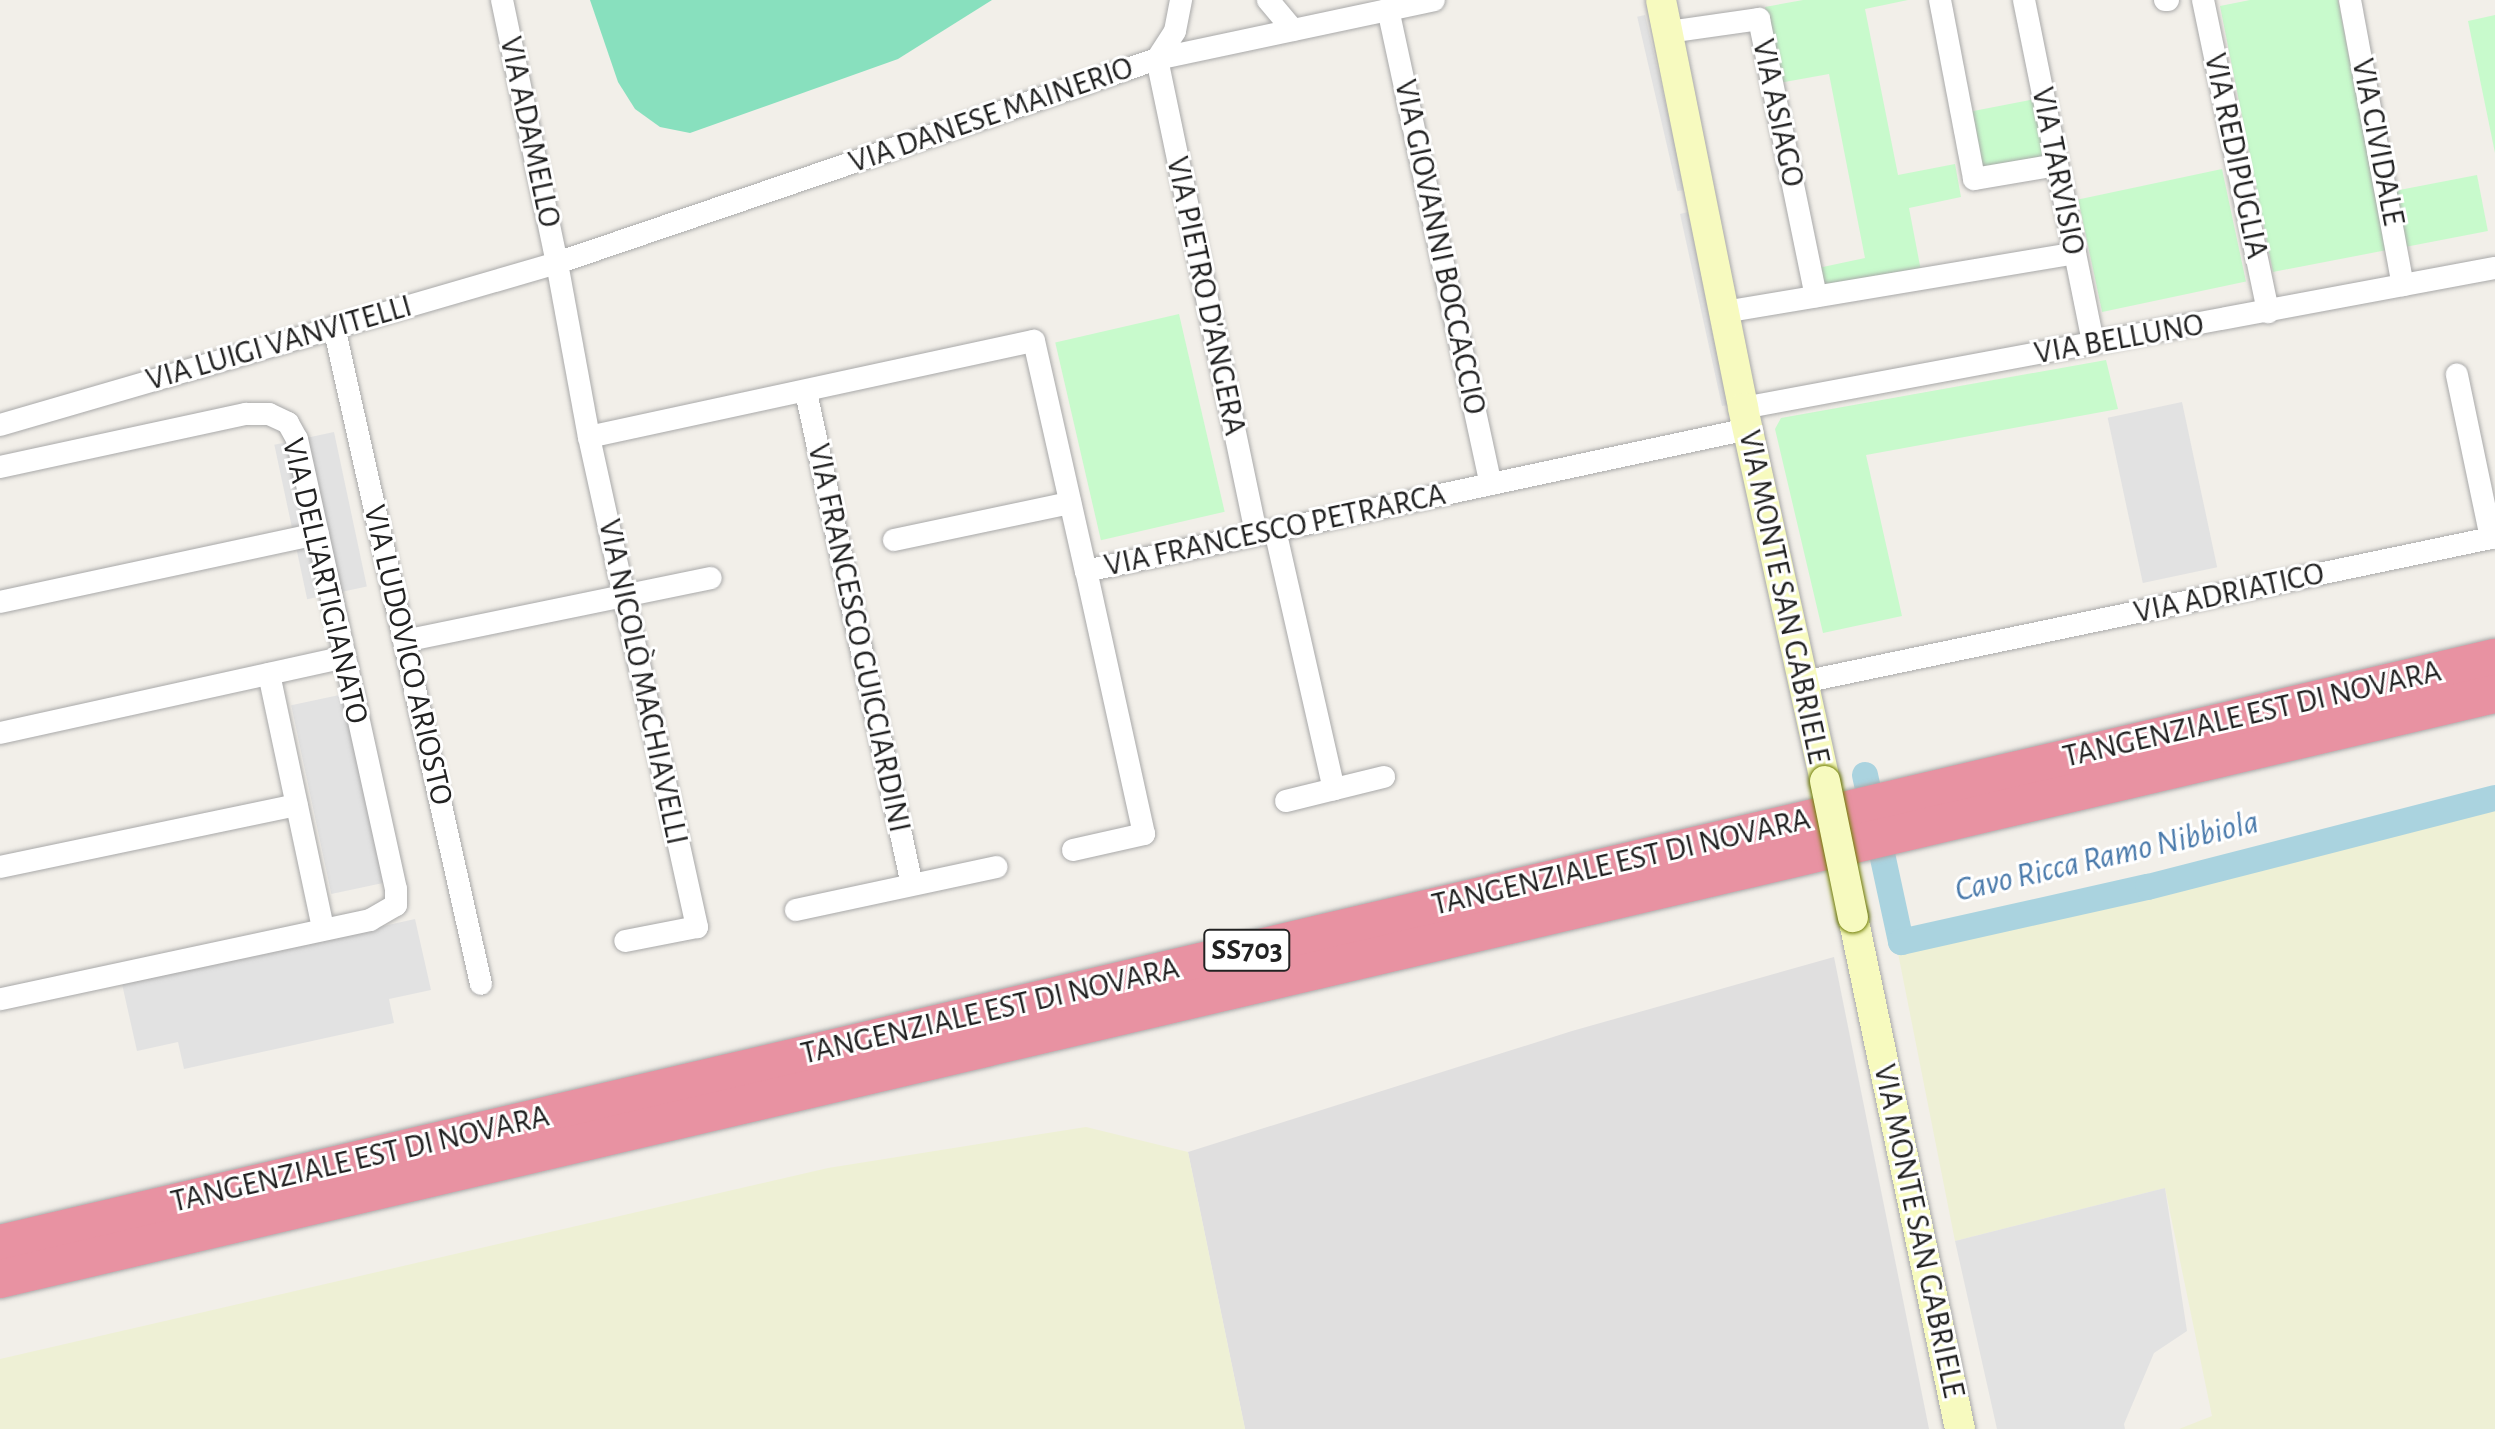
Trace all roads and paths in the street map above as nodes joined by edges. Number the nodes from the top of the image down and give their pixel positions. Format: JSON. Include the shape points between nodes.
{"nodes":[{"id":1,"x":502,"y":0,"type":"edge"},
{"id":2,"x":1181,"y":0,"type":"edge"},
{"id":3,"x":1268,"y":0,"type":"edge"},
{"id":4,"x":1434,"y":0,"type":"edge"},
{"id":5,"x":1661,"y":0,"type":"edge"},
{"id":6,"x":1940,"y":0,"type":"edge"},
{"id":7,"x":2024,"y":0,"type":"edge"},
{"id":8,"x":2203,"y":0,"type":"edge"},
{"id":9,"x":2350,"y":0,"type":"edge"},
{"id":10,"x":1388,"y":9,"type":"junction"},
{"id":11,"x":1293,"y":30,"type":"junction"},
{"id":12,"x":1668,"y":32,"type":"junction"},
{"id":13,"x":1157,"y":59,"type":"junction"},
{"id":14,"x":2057,"y":165,"type":"junction"},
{"id":15,"x":2075,"y":253,"type":"junction"},
{"id":16,"x":557,"y":263,"type":"junction"},
{"id":17,"x":2495,"y":268,"type":"edge"},
{"id":18,"x":2403,"y":285,"type":"junction"},
{"id":19,"x":1816,"y":296,"type":"junction"},
{"id":20,"x":1724,"y":312,"type":"junction"},
{"id":21,"x":2268,"y":312,"type":"junction"},
{"id":22,"x":334,"y":327,"type":"junction"},
{"id":23,"x":2093,"y":343,"type":"junction"},
{"id":24,"x":2457,"y":375,"type":"dead end"},
{"id":25,"x":806,"y":392,"type":"junction"},
{"id":26,"x":1745,"y":419,"type":"junction"},
{"id":27,"x":0,"y":425,"type":"edge"},
{"id":28,"x":589,"y":437,"type":"junction"},
{"id":29,"x":0,"y":467,"type":"edge"},
{"id":30,"x":1491,"y":484,"type":"junction"},
{"id":31,"x":1070,"y":503,"type":"junction"},
{"id":32,"x":1266,"y":532,"type":"junction"},
{"id":33,"x":318,"y":534,"type":"junction"},
{"id":34,"x":894,"y":540,"type":"dead end"},
{"id":35,"x":1086,"y":571,"type":"junction"},
{"id":36,"x":711,"y":578,"type":"dead end"},
{"id":37,"x":624,"y":596,"type":"junction"},
{"id":38,"x":0,"y":602,"type":"edge"},
{"id":39,"x":404,"y":641,"type":"junction"},
{"id":40,"x":345,"y":657,"type":"junction"},
{"id":41,"x":2495,"y":658,"type":"edge"},
{"id":42,"x":269,"y":674,"type":"junction"},
{"id":43,"x":1803,"y":682,"type":"junction"},
{"id":44,"x":2495,"y":694,"type":"edge"},
{"id":45,"x":0,"y":733,"type":"edge"},
{"id":46,"x":1384,"y":777,"type":"dead end"},
{"id":47,"x":1334,"y":789,"type":"junction"},
{"id":48,"x":1286,"y":801,"type":"dead end"},
{"id":49,"x":297,"y":805,"type":"junction"},
{"id":50,"x":1073,"y":850,"type":"dead end"},
{"id":51,"x":0,"y":867,"type":"edge"},
{"id":52,"x":996,"y":867,"type":"dead end"},
{"id":53,"x":912,"y":885,"type":"junction"},
{"id":54,"x":796,"y":910,"type":"dead end"},
{"id":55,"x":323,"y":929,"type":"junction"},
{"id":56,"x":625,"y":941,"type":"dead end"},
{"id":57,"x":481,"y":984,"type":"dead end"},
{"id":58,"x":0,"y":999,"type":"edge"},
{"id":59,"x":0,"y":1244,"type":"edge"},
{"id":60,"x":0,"y":1279,"type":"edge"},
{"id":61,"x":1960,"y":1429,"type":"edge"}],
"edges":[{"from":1,"to":16,"type":"street","name":"VIA ADAMELLO"},
{"from":2,"to":13,"type":"street","via":[[1175,31]]},
{"from":3,"to":11,"type":"street"},
{"from":4,"to":10,"type":"street","name":"VIA DANESE MAINERIO"},
{"from":5,"to":12,"type":"street","name":"VIA MONTE SAN GABRIELE"},
{"from":6,"to":14,"type":"street","via":[[1974,179]]},
{"from":7,"to":14,"type":"street","name":"VIA TARVISIO"},
{"from":8,"to":21,"type":"street","name":"VIA REDIPUGLIA"},
{"from":9,"to":18,"type":"street","name":"VIA CIVIDALE"},
{"from":10,"to":11,"type":"street","name":"VIA DANESE MAINERIO"},
{"from":10,"to":30,"type":"street","name":"VIA GIOVANNI BOCCACCIO"},
{"from":11,"to":13,"type":"street","name":"VIA DANESE MAINERIO"},
{"from":12,"to":19,"type":"street","name":"VIA ASIAGO","via":[[1759,19]]},
{"from":12,"to":20,"type":"street","name":"VIA MONTE SAN GABRIELE"},
{"from":13,"to":16,"type":"street","name":"VIA DANESE MAINERIO"},
{"from":13,"to":32,"type":"street","name":"VIA PIETRO D'ANGERA"},
{"from":14,"to":15,"type":"street","name":"VIA TARVISIO"},
{"from":15,"to":19,"type":"street"},
{"from":15,"to":23,"type":"street","name":"VIA TARVISIO"},
{"from":16,"to":22,"type":"street","name":"VIA LUIGI VANVITELLI"},
{"from":16,"to":28,"type":"street"},
{"from":17,"to":18,"type":"street","name":"VIA BELLUNO"},
{"from":18,"to":21,"type":"street","name":"VIA BELLUNO"},
{"from":19,"to":20,"type":"street"},
{"from":20,"to":26,"type":"street","name":"VIA MONTE SAN GABRIELE"},
{"from":21,"to":23,"type":"street","name":"VIA BELLUNO"},
{"from":22,"to":27,"type":"street","name":"VIA LUIGI VANVITELLI"},
{"from":22,"to":39,"type":"street","name":"VIA LUDOVICO ARIOSTO"},
{"from":23,"to":26,"type":"street","name":"VIA BELLUNO"},
{"from":24,"to":43,"type":"street","name":"VIA ADRIATICO","via":[[2491,538]]},
{"from":25,"to":28,"type":"street","name":"VIA FRANCESCO PETRARCA"},
{"from":25,"to":31,"type":"street","name":"VIA FRANCESCO PETRARCA","via":[[1034,341]]},
{"from":25,"to":53,"type":"street","name":"VIA FRANCESCO GUICCIARDINI"},
{"from":26,"to":30,"type":"street","name":"VIA FRANCESCO PETRARCA"},
{"from":26,"to":43,"type":"street","name":"VIA MONTE SAN GABRIELE"},
{"from":28,"to":37,"type":"street","name":"VIA NICOLÒ MACHIAVELLI"},
{"from":29,"to":33,"type":"street","name":"VIA DELL'ARTIGIANATO","via":[[246,414],[269,414],[288,423],[297,439]]},
{"from":30,"to":32,"type":"street","name":"VIA FRANCESCO PETRARCA"},
{"from":31,"to":34,"type":"street"},
{"from":31,"to":35,"type":"street","name":"VIA FRANCESCO PETRARCA"},
{"from":32,"to":35,"type":"street","name":"VIA FRANCESCO PETRARCA"},
{"from":32,"to":47,"type":"street","name":"VIA PIETRO D'ANGERA"},
{"from":33,"to":38,"type":"street"},
{"from":33,"to":40,"type":"street","name":"VIA DELL'ARTIGIANATO"},
{"from":35,"to":50,"type":"street","via":[[1144,834]]},
{"from":36,"to":37,"type":"street"},
{"from":37,"to":39,"type":"street"},
{"from":37,"to":56,"type":"street","name":"VIA NICOLÒ MACHIAVELLI","via":[[697,927]]},
{"from":39,"to":57,"type":"street","name":"VIA LUDOVICO ARIOSTO"},
{"from":40,"to":42,"type":"street"},
{"from":40,"to":55,"type":"street","name":"VIA DELL'ARTIGIANATO","via":[[396,905],[370,920]]},
{"from":41,"to":59,"type":"highway","name":"TANGENZIALE EST DI NOVARA","number":"SS703"},
{"from":42,"to":45,"type":"street"},
{"from":42,"to":49,"type":"street"},
{"from":43,"to":61,"type":"street","name":"VIA MONTE SAN GABRIELE","bridge":true},
{"from":44,"to":60,"type":"highway","name":"TANGENZIALE EST DI NOVARA","number":"SS703"},
{"from":46,"to":47,"type":"street"},
{"from":47,"to":48,"type":"street"},
{"from":49,"to":51,"type":"street"},
{"from":49,"to":55,"type":"street"},
{"from":52,"to":53,"type":"street"},
{"from":53,"to":54,"type":"street"},
{"from":55,"to":58,"type":"street","name":"VIA DELL'ARTIGIANATO"}]}
